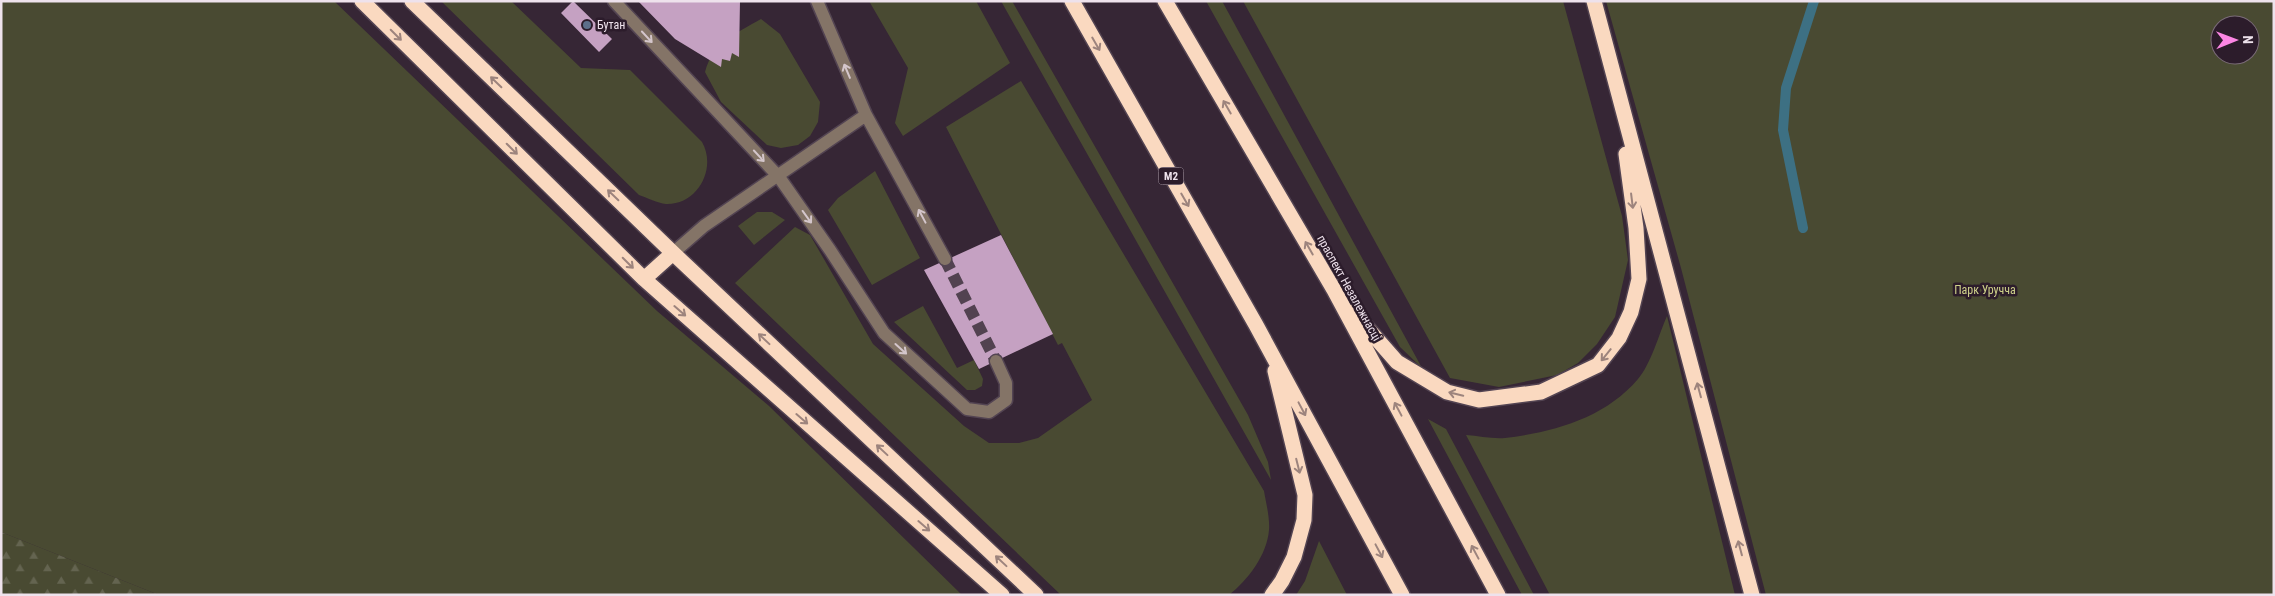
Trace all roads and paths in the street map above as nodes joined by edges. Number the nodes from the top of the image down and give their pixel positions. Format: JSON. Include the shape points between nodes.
{"nodes":[{"id":1,"x":362,"y":1,"type":"edge"},
{"id":2,"x":412,"y":1,"type":"edge"},
{"id":3,"x":817,"y":1,"type":"edge"},
{"id":4,"x":1072,"y":1,"type":"edge"},
{"id":5,"x":1165,"y":1,"type":"edge"},
{"id":6,"x":1594,"y":1,"type":"edge"},
{"id":7,"x":616,"y":2,"type":"edge"},
{"id":8,"x":1619,"y":100,"type":"junction"},
{"id":9,"x":866,"y":115,"type":"junction"},
{"id":10,"x":779,"y":177,"type":"junction"},
{"id":11,"x":673,"y":253,"type":"junction"},
{"id":12,"x":945,"y":259,"type":"tunnel mouth"},
{"id":13,"x":644,"y":279,"type":"junction"},
{"id":14,"x":1334,"y":290,"type":"junction"},
{"id":15,"x":1270,"y":350,"type":"junction"},
{"id":16,"x":996,"y":361,"type":"tunnel mouth"},
{"id":17,"x":1002,"y":595,"type":"edge"},
{"id":18,"x":1036,"y":595,"type":"edge"},
{"id":19,"x":1272,"y":595,"type":"edge"},
{"id":20,"x":1402,"y":595,"type":"edge"},
{"id":21,"x":1498,"y":595,"type":"edge"},
{"id":22,"x":1752,"y":595,"type":"edge"}],
"edges":[{"from":1,"to":13,"type":"highway","one_way":true},
{"from":11,"to":2,"type":"highway","one_way":true},
{"from":9,"to":3,"type":"lane","one_way":true},
{"from":4,"to":15,"type":"highway","number":"М2","one_way":true},
{"from":14,"to":5,"type":"highway","name":"праспект Незалежнасці","one_way":true},
{"from":6,"to":8,"type":"highway"},
{"from":7,"to":10,"type":"lane","one_way":true},
{"from":8,"to":14,"type":"highway","one_way":true,"via":[[1636,228],[1639,279],[1631,312],[1619,338],[1598,365],[1541,392],[1478,400],[1447,392],[1397,362]]},
{"from":22,"to":8,"type":"highway","one_way":true,"via":[[1676,302]]},
{"from":9,"to":10,"type":"lane"},
{"from":12,"to":9,"type":"lane","one_way":true},
{"from":10,"to":11,"type":"lane","via":[[704,226]]},
{"from":10,"to":16,"type":"lane","one_way":true,"via":[[884,333],[967,409],[988,412],[1006,400],[1006,383]]},
{"from":11,"to":13,"type":"highway"},
{"from":18,"to":11,"type":"highway","one_way":true},
{"from":13,"to":17,"type":"highway","one_way":true},
{"from":21,"to":14,"type":"highway","name":"праспект Незалежнасці","one_way":true},
{"from":15,"to":19,"type":"highway","one_way":true,"via":[[1305,495],[1304,520],[1294,557]]},
{"from":15,"to":20,"type":"highway","number":"М2","one_way":true}]}
